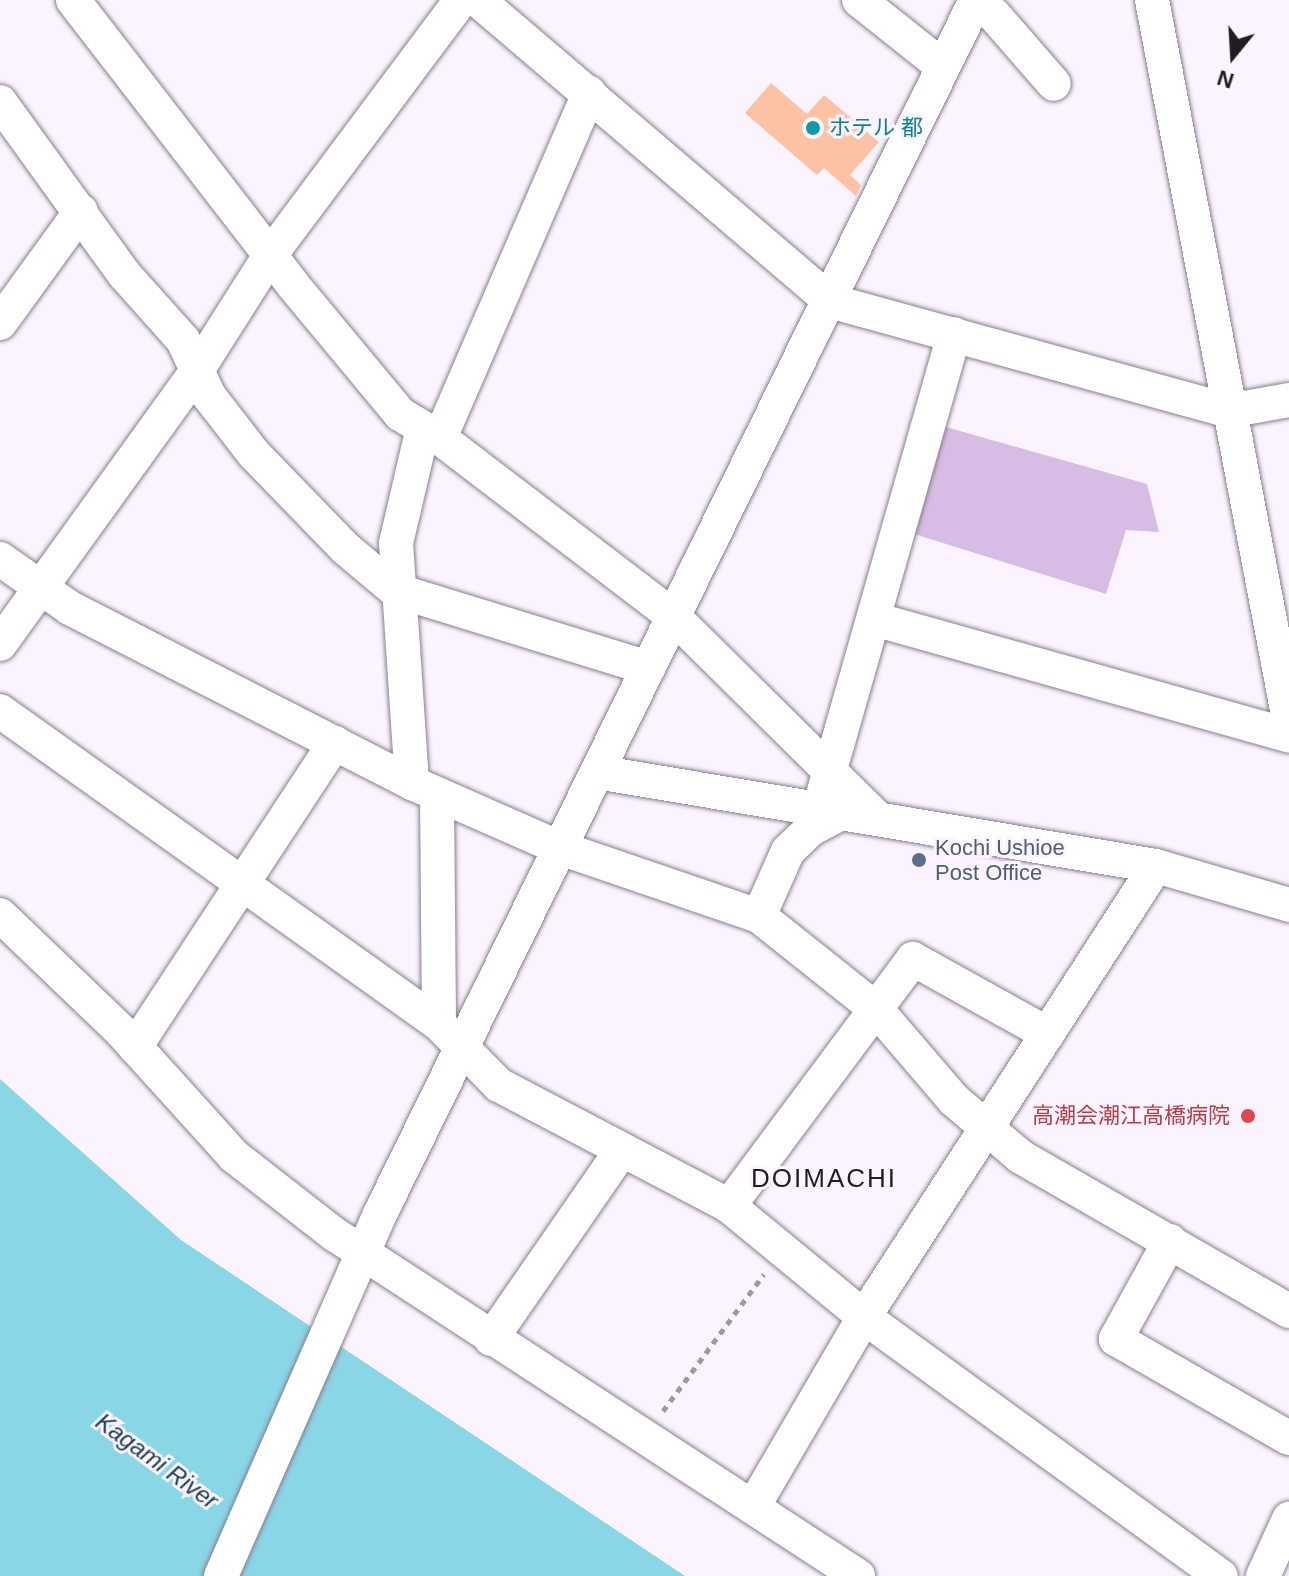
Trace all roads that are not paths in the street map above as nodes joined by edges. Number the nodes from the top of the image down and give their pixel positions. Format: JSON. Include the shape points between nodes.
{"nodes":[{"id":1,"x":73,"y":0,"type":"edge"},
{"id":2,"x":461,"y":0,"type":"edge"},
{"id":3,"x":478,"y":0,"type":"edge"},
{"id":4,"x":859,"y":0,"type":"edge"},
{"id":5,"x":1152,"y":0,"type":"edge"},
{"id":6,"x":975,"y":2,"type":"edge"},
{"id":7,"x":942,"y":66,"type":"junction"},
{"id":8,"x":1054,"y":84,"type":"dead end"},
{"id":9,"x":589,"y":93,"type":"junction"},
{"id":10,"x":0,"y":102,"type":"edge"},
{"id":11,"x":81,"y":211,"type":"junction"},
{"id":12,"x":271,"y":254,"type":"junction"},
{"id":13,"x":830,"y":301,"type":"junction"},
{"id":14,"x":0,"y":323,"type":"edge"},
{"id":15,"x":954,"y":334,"type":"junction"},
{"id":16,"x":196,"y":372,"type":"junction"},
{"id":17,"x":1289,"y":400,"type":"edge"},
{"id":18,"x":1228,"y":411,"type":"junction"},
{"id":19,"x":432,"y":433,"type":"junction"},
{"id":20,"x":0,"y":559,"type":"edge"},
{"id":21,"x":37,"y":589,"type":"junction"},
{"id":22,"x":395,"y":590,"type":"junction"},
{"id":23,"x":673,"y":616,"type":"junction"},
{"id":24,"x":874,"y":619,"type":"junction"},
{"id":25,"x":0,"y":644,"type":"edge"},
{"id":26,"x":648,"y":668,"type":"junction"},
{"id":27,"x":0,"y":711,"type":"edge"},
{"id":28,"x":1289,"y":720,"type":"edge"},
{"id":29,"x":1289,"y":736,"type":"edge"},
{"id":30,"x":335,"y":743,"type":"junction"},
{"id":31,"x":830,"y":771,"type":"junction"},
{"id":32,"x":597,"y":772,"type":"junction"},
{"id":33,"x":424,"y":788,"type":"junction"},
{"id":34,"x":778,"y":804,"type":"junction"},
{"id":35,"x":847,"y":811,"type":"junction"},
{"id":36,"x":560,"y":848,"type":"junction"},
{"id":37,"x":788,"y":851,"type":"junction"},
{"id":38,"x":1156,"y":866,"type":"junction"},
{"id":39,"x":243,"y":884,"type":"junction"},
{"id":40,"x":1289,"y":905,"type":"edge"},
{"id":41,"x":0,"y":915,"type":"edge"},
{"id":42,"x":759,"y":916,"type":"junction"},
{"id":43,"x":876,"y":1009,"type":"junction"},
{"id":44,"x":439,"y":1024,"type":"junction"},
{"id":45,"x":1048,"y":1034,"type":"junction"},
{"id":46,"x":135,"y":1047,"type":"junction"},
{"id":47,"x":463,"y":1049,"type":"junction"},
{"id":48,"x":987,"y":1132,"type":"junction"},
{"id":49,"x":621,"y":1151,"type":"junction"},
{"id":50,"x":729,"y":1206,"type":"junction"},
{"id":51,"x":1170,"y":1241,"type":"junction"},
{"id":52,"x":363,"y":1256,"type":"junction"},
{"id":53,"x":1289,"y":1311,"type":"edge"},
{"id":54,"x":864,"y":1317,"type":"junction"},
{"id":55,"x":491,"y":1339,"type":"junction"},
{"id":56,"x":1289,"y":1438,"type":"edge"},
{"id":57,"x":753,"y":1507,"type":"junction"},
{"id":58,"x":1289,"y":1519,"type":"edge"},
{"id":59,"x":221,"y":1576,"type":"edge"},
{"id":60,"x":858,"y":1576,"type":"edge"},
{"id":61,"x":1221,"y":1576,"type":"edge"},
{"id":62,"x":1263,"y":1576,"type":"edge"}],
"edges":[{"from":1,"to":12,"type":"street"},
{"from":2,"to":12,"type":"street"},
{"from":3,"to":9,"type":"street"},
{"from":4,"to":7,"type":"street"},
{"from":5,"to":18,"type":"street"},
{"from":6,"to":7,"type":"street"},
{"from":6,"to":8,"type":"street","via":[[994,15]]},
{"from":7,"to":13,"type":"street"},
{"from":9,"to":13,"type":"street"},
{"from":9,"to":19,"type":"street"},
{"from":10,"to":11,"type":"street"},
{"from":11,"to":14,"type":"street"},
{"from":11,"to":16,"type":"street","via":[[124,274],[183,340]]},
{"from":12,"to":16,"type":"street"},
{"from":12,"to":19,"type":"street","via":[[400,414]]},
{"from":13,"to":15,"type":"street"},
{"from":13,"to":23,"type":"street"},
{"from":15,"to":18,"type":"street"},
{"from":15,"to":24,"type":"street"},
{"from":16,"to":21,"type":"street"},
{"from":16,"to":22,"type":"street","via":[[253,453],[345,548]]},
{"from":17,"to":18,"type":"street"},
{"from":18,"to":28,"type":"street"},
{"from":19,"to":22,"type":"street","via":[[396,543]]},
{"from":19,"to":23,"type":"street"},
{"from":20,"to":21,"type":"street"},
{"from":21,"to":25,"type":"street"},
{"from":21,"to":30,"type":"street"},
{"from":22,"to":26,"type":"street"},
{"from":22,"to":33,"type":"street"},
{"from":23,"to":26,"type":"street"},
{"from":23,"to":31,"type":"street"},
{"from":24,"to":29,"type":"street"},
{"from":24,"to":31,"type":"street"},
{"from":26,"to":32,"type":"street"},
{"from":27,"to":39,"type":"street"},
{"from":30,"to":33,"type":"street"},
{"from":30,"to":39,"type":"street"},
{"from":31,"to":35,"type":"street"},
{"from":31,"to":35,"type":"street"},
{"from":32,"to":34,"type":"street"},
{"from":32,"to":36,"type":"street"},
{"from":33,"to":36,"type":"street"},
{"from":33,"to":44,"type":"street"},
{"from":34,"to":35,"type":"street"},
{"from":34,"to":37,"type":"street"},
{"from":35,"to":37,"type":"street","via":[[811,829]]},
{"from":35,"to":38,"type":"street"},
{"from":36,"to":42,"type":"street"},
{"from":36,"to":47,"type":"street"},
{"from":37,"to":42,"type":"street"},
{"from":38,"to":40,"type":"street"},
{"from":38,"to":45,"type":"street"},
{"from":39,"to":44,"type":"street"},
{"from":39,"to":46,"type":"street"},
{"from":41,"to":46,"type":"street"},
{"from":42,"to":43,"type":"street"},
{"from":43,"to":45,"type":"street","via":[[913,959]]},
{"from":43,"to":48,"type":"street"},
{"from":43,"to":50,"type":"street"},
{"from":44,"to":47,"type":"street"},
{"from":45,"to":48,"type":"street"},
{"from":46,"to":52,"type":"street","via":[[234,1156]]},
{"from":47,"to":49,"type":"street","via":[[499,1085]]},
{"from":47,"to":52,"type":"street"},
{"from":48,"to":51,"type":"street","via":[[1021,1157]]},
{"from":48,"to":54,"type":"street"},
{"from":49,"to":50,"type":"street"},
{"from":49,"to":55,"type":"street"},
{"from":50,"to":54,"type":"street"},
{"from":51,"to":53,"type":"street"},
{"from":51,"to":56,"type":"street","via":[[1116,1339]]},
{"from":52,"to":55,"type":"street"},
{"from":52,"to":59,"type":"street"},
{"from":54,"to":57,"type":"street"},
{"from":54,"to":61,"type":"street"},
{"from":55,"to":57,"type":"street"},
{"from":57,"to":60,"type":"street"},
{"from":58,"to":62,"type":"street"}]}
